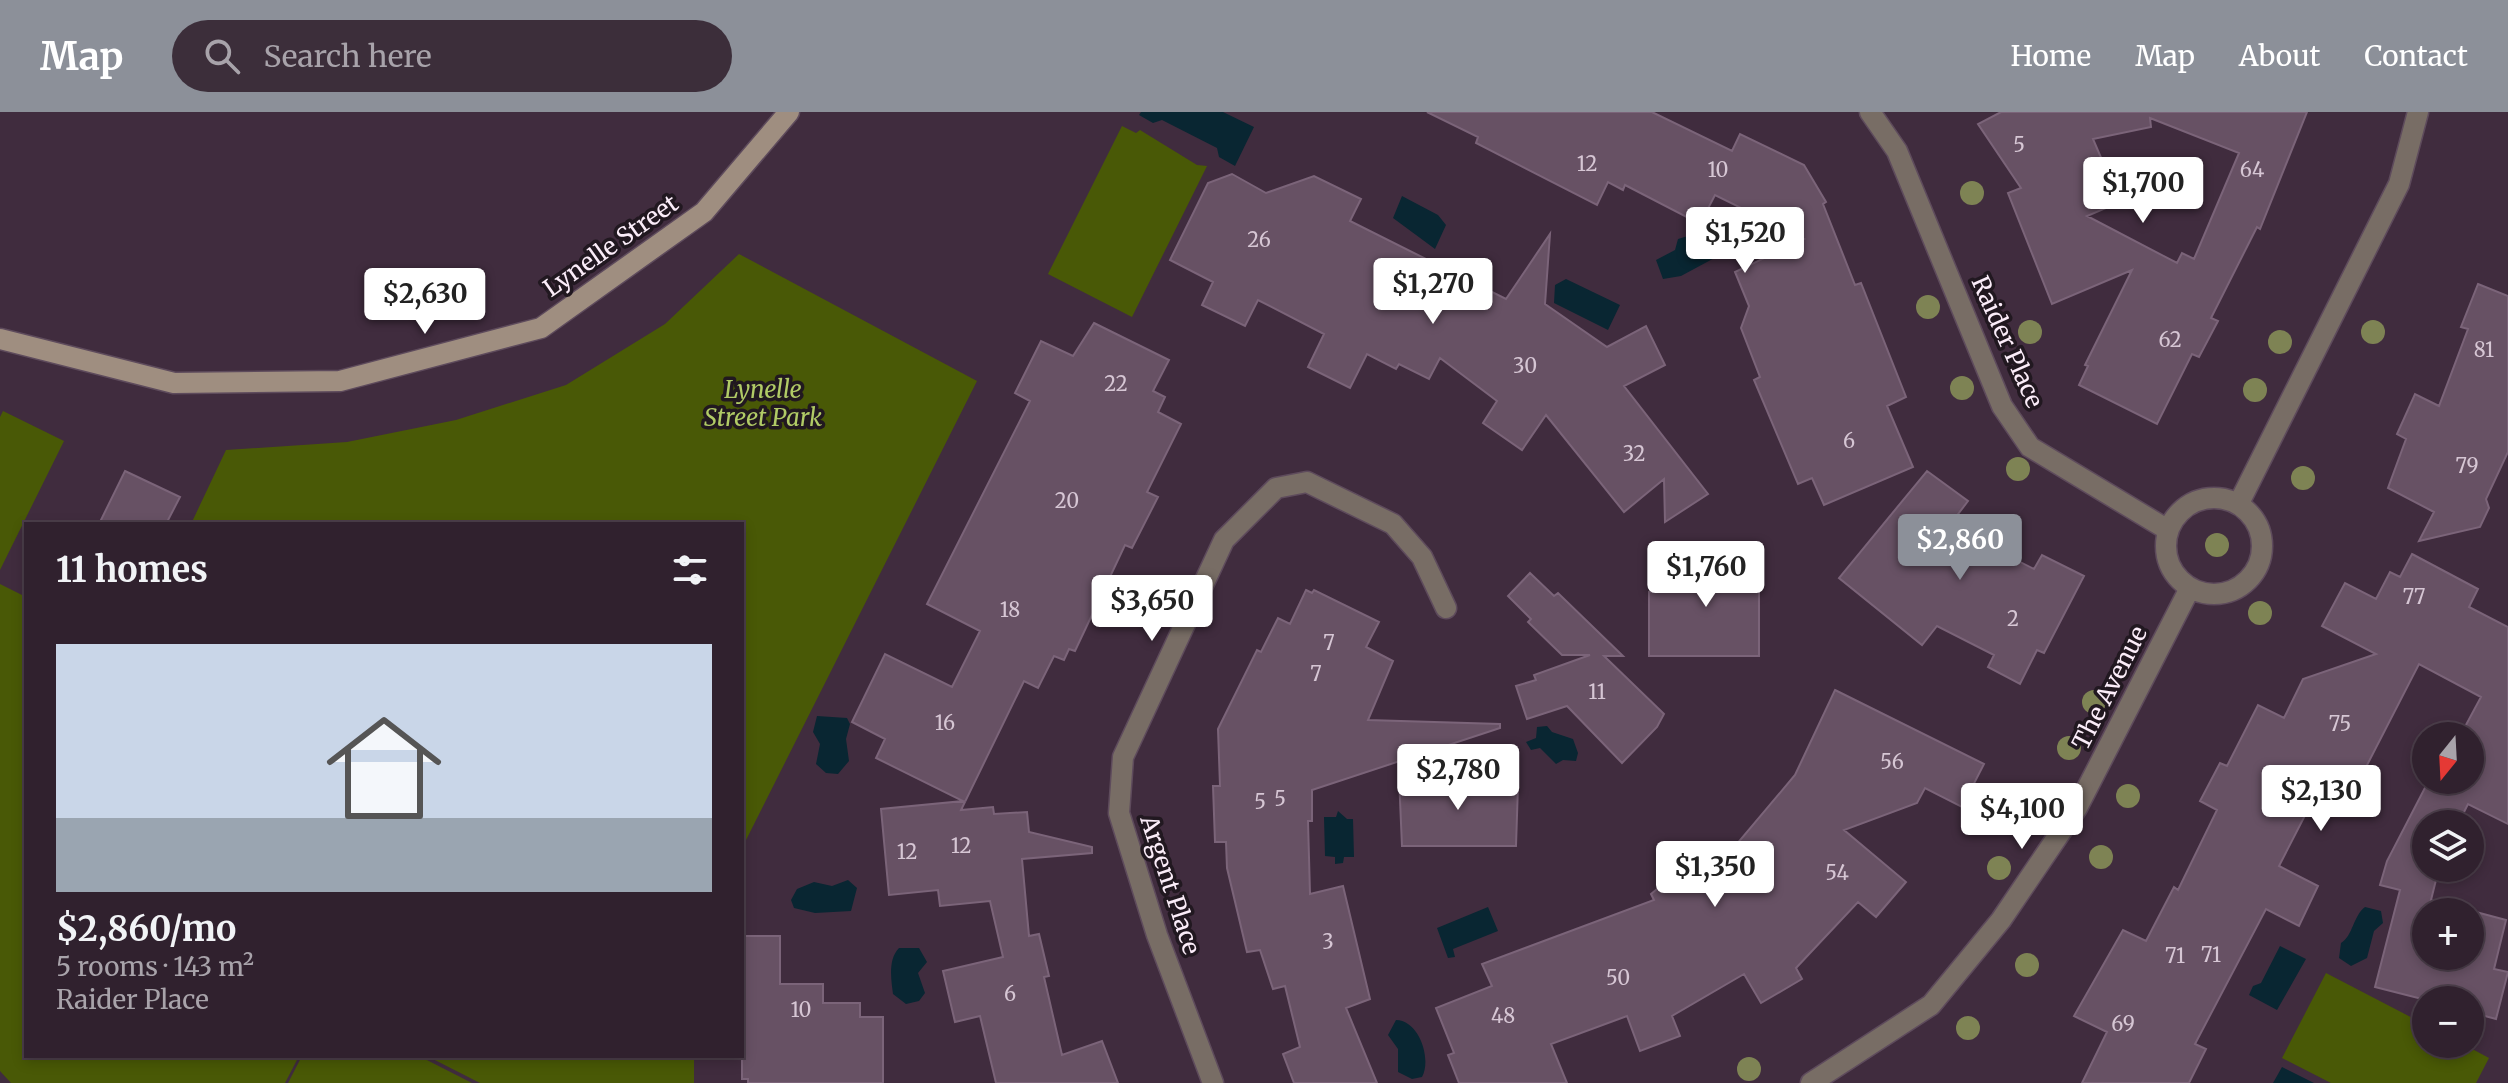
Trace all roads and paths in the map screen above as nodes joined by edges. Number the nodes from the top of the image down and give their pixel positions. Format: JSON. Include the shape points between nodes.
{"nodes":[{"id":1,"x":789,"y":112,"type":"edge"},
{"id":2,"x":1870,"y":112,"type":"edge"},
{"id":3,"x":2418,"y":112,"type":"edge"},
{"id":4,"x":0,"y":339,"type":"edge"},
{"id":5,"x":2239,"y":503,"type":"junction"},
{"id":6,"x":2168,"y":530,"type":"junction"},
{"id":7,"x":2190,"y":588,"type":"junction"},
{"id":8,"x":1446,"y":608,"type":"dead end"},
{"id":9,"x":1213,"y":1083,"type":"edge"},
{"id":10,"x":1811,"y":1083,"type":"edge"}],
"edges":[{"from":1,"to":4,"type":"street","name":"Lynelle Street","via":[[704,212],[541,328],[340,381],[174,383]]},
{"from":2,"to":6,"type":"street","name":"Raider Place","via":[[1897,151],[2002,406],[2030,447]]},
{"from":3,"to":5,"type":"street","via":[[2399,184]]},
{"from":5,"to":6,"type":"street","via":[[2205,498],[2177,515]]},
{"from":5,"to":7,"type":"street","via":[[2260,529],[2261,562],[2239,588],[2223,594]]},
{"from":6,"to":7,"type":"street","via":[[2169,563]]},
{"from":7,"to":10,"type":"street","name":"The Avenue","via":[[2077,808],[2001,920],[1931,1005]]},
{"from":8,"to":9,"type":"street","name":"Argent Place","via":[[1422,557],[1393,524],[1307,482],[1276,488],[1224,540],[1123,757],[1119,813],[1157,935]]}]}
